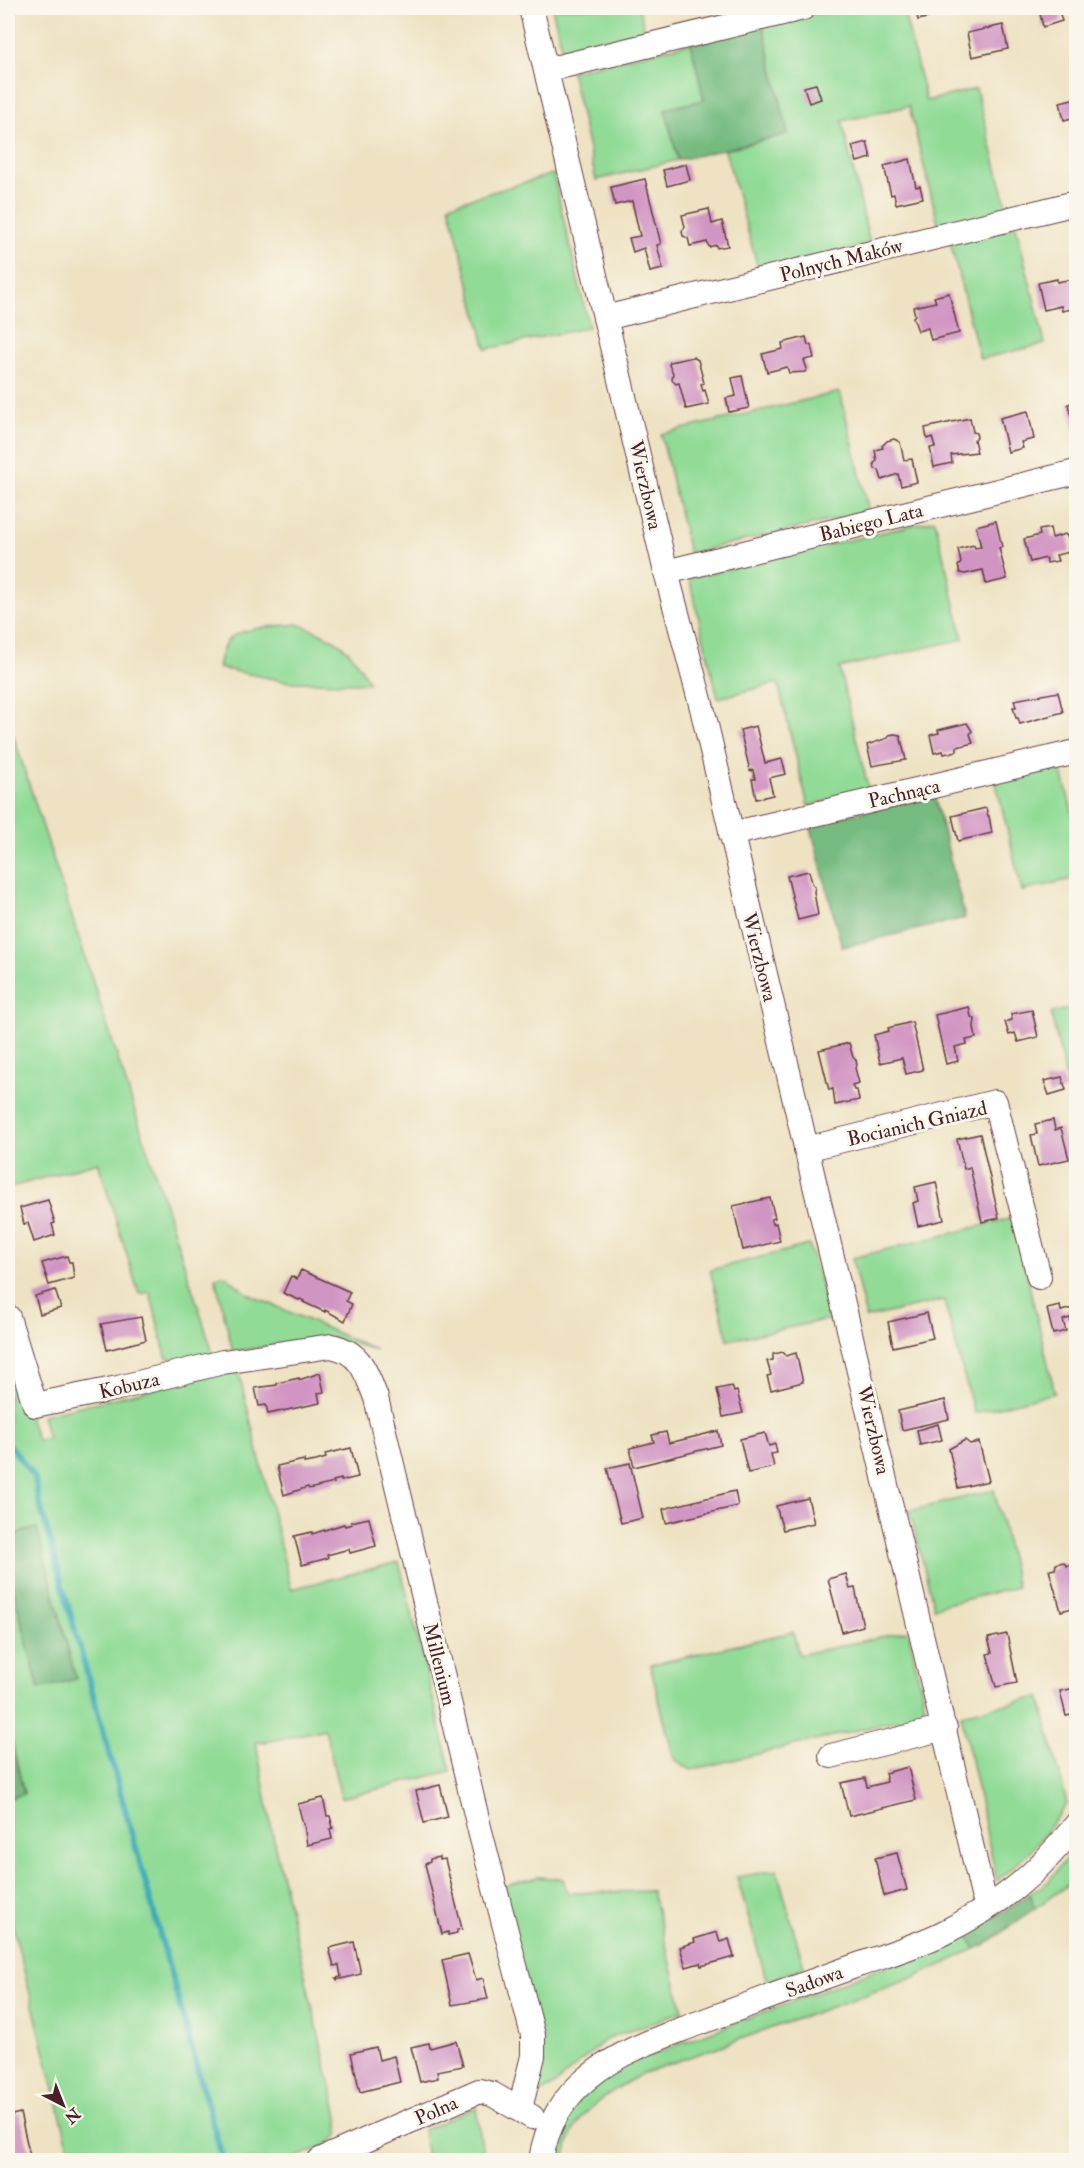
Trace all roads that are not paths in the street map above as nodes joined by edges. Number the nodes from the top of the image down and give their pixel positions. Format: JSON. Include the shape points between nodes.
{"nodes":[{"id":1,"x":531,"y":8,"type":"edge"},
{"id":2,"x":803,"y":8,"type":"edge"},
{"id":3,"x":546,"y":70,"type":"junction"},
{"id":4,"x":1077,"y":202,"type":"edge"},
{"id":5,"x":605,"y":318,"type":"junction"},
{"id":6,"x":1077,"y":472,"type":"edge"},
{"id":7,"x":666,"y":572,"type":"junction"},
{"id":8,"x":1077,"y":752,"type":"edge"},
{"id":9,"x":731,"y":834,"type":"junction"},
{"id":10,"x":806,"y":1149,"type":"junction"},
{"id":11,"x":1039,"y":1277,"type":"dead end"},
{"id":12,"x":8,"y":1317,"type":"edge"},
{"id":13,"x":223,"y":1362,"type":"joint"},
{"id":14,"x":945,"y":1728,"type":"junction"},
{"id":15,"x":831,"y":1756,"type":"dead end"},
{"id":16,"x":1077,"y":1825,"type":"edge"},
{"id":17,"x":988,"y":1907,"type":"junction"},
{"id":18,"x":520,"y":2109,"type":"junction"},
{"id":19,"x":549,"y":2128,"type":"junction"},
{"id":20,"x":333,"y":2158,"type":"edge"},
{"id":21,"x":542,"y":2160,"type":"edge"}],
"edges":[{"from":1,"to":3,"type":"street","name":"Wierzbowa"},
{"from":2,"to":3,"type":"street"},
{"from":3,"to":5,"type":"street","name":"Wierzbowa"},
{"from":4,"to":5,"type":"street","name":"Polnych Maków"},
{"from":5,"to":7,"type":"street","name":"Wierzbowa"},
{"from":6,"to":7,"type":"street","name":"Babiego Lata"},
{"from":7,"to":9,"type":"street","name":"Wierzbowa"},
{"from":8,"to":9,"type":"street","name":"Pachnąca"},
{"from":9,"to":10,"type":"street","name":"Wierzbowa"},
{"from":10,"to":11,"type":"street","name":"Bocianich Gniazd","via":[[995,1102]]},
{"from":10,"to":14,"type":"street","name":"Wierzbowa"},
{"from":12,"to":13,"type":"street","name":"Kobuza","via":[[35,1405]]},
{"from":13,"to":18,"type":"street","name":"Millenium","via":[[331,1346],[353,1354],[369,1380],[533,2035],[533,2056]]},
{"from":14,"to":15,"type":"street"},
{"from":14,"to":17,"type":"street","name":"Wierzbowa"},
{"from":16,"to":17,"type":"street","name":"Sadowa","via":[[1036,1871]]},
{"from":17,"to":19,"type":"street","name":"Sadowa","via":[[927,1940],[631,2051],[580,2085],[563,2103]]},
{"from":18,"to":19,"type":"street","name":"Polna"},
{"from":18,"to":20,"type":"street","name":"Polna","via":[[479,2091]]},
{"from":19,"to":21,"type":"street"}]}
